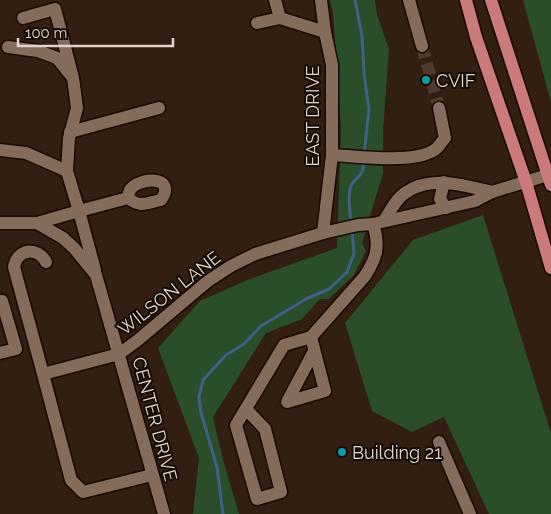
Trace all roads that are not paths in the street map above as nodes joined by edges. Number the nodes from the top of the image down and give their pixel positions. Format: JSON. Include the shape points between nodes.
{"nodes":[{"id":1,"x":275,"y":0,"type":"edge"},
{"id":2,"x":321,"y":0,"type":"edge"},
{"id":3,"x":409,"y":0,"type":"edge"},
{"id":4,"x":466,"y":0,"type":"edge"},
{"id":5,"x":491,"y":0,"type":"edge"},
{"id":6,"x":23,"y":18,"type":"dead end"},
{"id":7,"x":280,"y":18,"type":"junction"},
{"id":8,"x":257,"y":23,"type":"dead end"},
{"id":9,"x":324,"y":32,"type":"junction"},
{"id":10,"x":422,"y":46,"type":"tunnel mouth"},
{"id":11,"x":8,"y":47,"type":"dead end"},
{"id":12,"x":73,"y":78,"type":"junction"},
{"id":13,"x":159,"y":108,"type":"dead end"},
{"id":14,"x":439,"y":108,"type":"tunnel mouth"},
{"id":15,"x":70,"y":132,"type":"junction"},
{"id":16,"x":0,"y":150,"type":"edge"},
{"id":17,"x":332,"y":155,"type":"junction"},
{"id":18,"x":67,"y":171,"type":"junction"},
{"id":19,"x":550,"y":180,"type":"edge"},
{"id":20,"x":444,"y":182,"type":"junction"},
{"id":21,"x":526,"y":182,"type":"junction"},
{"id":22,"x":492,"y":192,"type":"junction"},
{"id":23,"x":128,"y":198,"type":"dead end"},
{"id":24,"x":401,"y":198,"type":"junction"},
{"id":25,"x":446,"y":208,"type":"junction"},
{"id":26,"x":79,"y":211,"type":"junction"},
{"id":27,"x":416,"y":215,"type":"junction"},
{"id":28,"x":379,"y":222,"type":"junction"},
{"id":29,"x":0,"y":223,"type":"edge"},
{"id":30,"x":37,"y":223,"type":"junction"},
{"id":31,"x":323,"y":233,"type":"junction"},
{"id":32,"x":46,"y":262,"type":"dead end"},
{"id":33,"x":551,"y":268,"type":"edge"},
{"id":34,"x":96,"y":275,"type":"junction"},
{"id":35,"x":0,"y":302,"type":"edge"},
{"id":36,"x":311,"y":337,"type":"junction"},
{"id":37,"x":314,"y":351,"type":"dead end"},
{"id":38,"x":0,"y":353,"type":"edge"},
{"id":39,"x":119,"y":354,"type":"junction"},
{"id":40,"x":43,"y":374,"type":"junction"},
{"id":41,"x":246,"y":409,"type":"junction"},
{"id":42,"x":439,"y":442,"type":"dead end"},
{"id":43,"x":152,"y":475,"type":"junction"},
{"id":44,"x":164,"y":514,"type":"edge"},
{"id":45,"x":470,"y":514,"type":"edge"}],
"edges":[{"from":1,"to":7,"type":"street"},
{"from":2,"to":9,"type":"street","name":"EAST DRIVE"},
{"from":3,"to":10,"type":"street"},
{"from":4,"to":21,"type":"main road"},
{"from":5,"to":19,"type":"main road"},
{"from":6,"to":12,"type":"street","via":[[55,9]]},
{"from":7,"to":8,"type":"street"},
{"from":7,"to":9,"type":"street"},
{"from":9,"to":17,"type":"street","name":"EAST DRIVE","via":[[332,65]]},
{"from":11,"to":12,"type":"street","via":[[38,51],[57,58]]},
{"from":12,"to":15,"type":"street","via":[[77,108]]},
{"from":13,"to":15,"type":"street"},
{"from":14,"to":17,"type":"street","via":[[445,138],[426,154],[404,159]]},
{"from":15,"to":18,"type":"street"},
{"from":16,"to":18,"type":"street","via":[[26,153]]},
{"from":17,"to":31,"type":"street","name":"EAST DRIVE"},
{"from":18,"to":26,"type":"street"},
{"from":19,"to":21,"type":"street","name":"WILSON LANE"},
{"from":20,"to":22,"type":"street","name":"WILSON LANE"},
{"from":20,"to":24,"type":"street","name":"WILSON LANE","via":[[420,186]]},
{"from":20,"to":25,"type":"street","via":[[440,199]]},
{"from":21,"to":22,"type":"street","name":"WILSON LANE"},
{"from":21,"to":33,"type":"main road"},
{"from":22,"to":25,"type":"street","name":"WILSON LANE","via":[[475,201]]},
{"from":23,"to":26,"type":"street"},
{"from":24,"to":27,"type":"street"},
{"from":24,"to":28,"type":"street","name":"WILSON LANE"},
{"from":25,"to":27,"type":"street","name":"WILSON LANE"},
{"from":26,"to":30,"type":"street","name":"CENTER DRIVE"},
{"from":26,"to":34,"type":"street","name":"CENTER DRIVE"},
{"from":27,"to":28,"type":"street","name":"WILSON LANE"},
{"from":28,"to":31,"type":"street","name":"WILSON LANE"},
{"from":28,"to":36,"type":"street","via":[[372,265]]},
{"from":29,"to":30,"type":"street","name":"CENTER DRIVE"},
{"from":30,"to":34,"type":"street","name":"CENTER DRIVE","via":[[63,238]]},
{"from":31,"to":39,"type":"street","name":"WILSON LANE","via":[[255,254],[231,266],[208,280]]},
{"from":32,"to":40,"type":"street","via":[[40,254],[30,251],[17,258],[14,267]]},
{"from":34,"to":39,"type":"street","name":"CENTER DRIVE"},
{"from":35,"to":38,"type":"street","via":[[16,349]]},
{"from":36,"to":37,"type":"street"},
{"from":36,"to":41,"type":"street","via":[[284,345]]},
{"from":39,"to":40,"type":"street"},
{"from":39,"to":43,"type":"street","name":"CENTER DRIVE"},
{"from":40,"to":43,"type":"street","via":[[71,480],[83,492]]},
{"from":41,"to":41,"type":"street","via":[[236,425],[257,499],[282,492],[265,429]]},
{"from":42,"to":45,"type":"street"},
{"from":43,"to":44,"type":"street","name":"CENTER DRIVE"}]}
